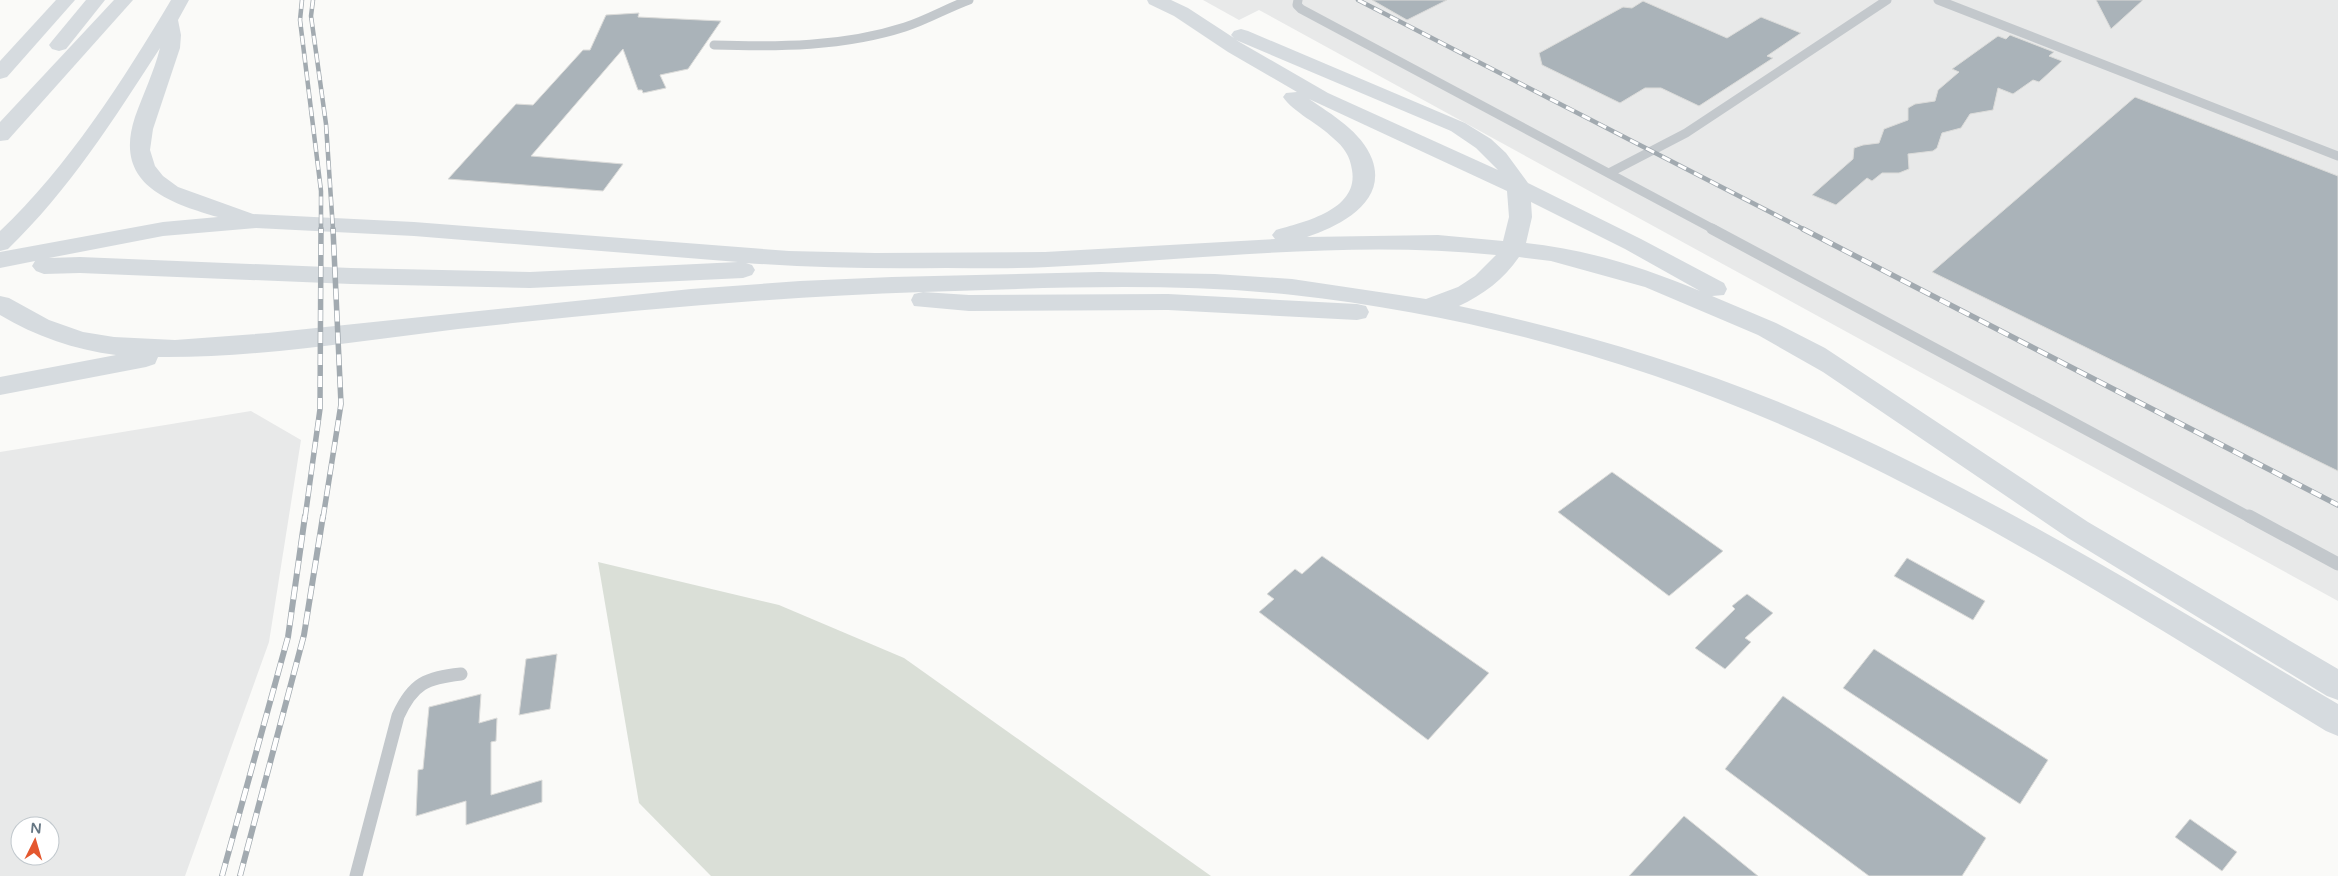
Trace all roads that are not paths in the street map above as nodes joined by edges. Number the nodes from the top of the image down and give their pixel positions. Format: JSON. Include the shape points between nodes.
{"nodes":[{"id":1,"x":66,"y":0,"type":"edge"},
{"id":2,"x":124,"y":0,"type":"edge"},
{"id":3,"x":180,"y":0,"type":"edge"},
{"id":4,"x":969,"y":0,"type":"edge"},
{"id":5,"x":1155,"y":0,"type":"edge"},
{"id":6,"x":1298,"y":0,"type":"edge"},
{"id":7,"x":1887,"y":0,"type":"edge"},
{"id":8,"x":1938,"y":0,"type":"edge"},
{"id":9,"x":94,"y":3,"type":"edge"},
{"id":10,"x":1181,"y":12,"type":"junction"},
{"id":11,"x":168,"y":20,"type":"junction"},
{"id":12,"x":714,"y":45,"type":"dead end"},
{"id":13,"x":0,"y":73,"type":"edge"},
{"id":14,"x":0,"y":112,"type":"edge"},
{"id":15,"x":0,"y":135,"type":"edge"},
{"id":16,"x":2338,"y":156,"type":"edge"},
{"id":17,"x":1609,"y":173,"type":"junction"},
{"id":18,"x":266,"y":221,"type":"junction"},
{"id":19,"x":0,"y":244,"type":"edge"},
{"id":20,"x":34,"y":254,"type":"junction"},
{"id":21,"x":1144,"y":254,"type":"junction"},
{"id":22,"x":0,"y":260,"type":"edge"},
{"id":23,"x":954,"y":262,"type":"junction"},
{"id":24,"x":0,"y":268,"type":"edge"},
{"id":25,"x":823,"y":286,"type":"junction"},
{"id":26,"x":0,"y":304,"type":"edge"},
{"id":27,"x":211,"y":346,"type":"junction"},
{"id":28,"x":1832,"y":365,"type":"junction"},
{"id":29,"x":0,"y":386,"type":"edge"},
{"id":30,"x":2338,"y":564,"type":"edge"},
{"id":31,"x":461,"y":674,"type":"dead end"},
{"id":32,"x":2338,"y":686,"type":"edge"},
{"id":33,"x":2338,"y":721,"type":"edge"},
{"id":34,"x":356,"y":876,"type":"edge"}],
"edges":[{"from":1,"to":13,"type":"highway"},
{"from":2,"to":15,"type":"highway"},
{"from":3,"to":11,"type":"highway"},
{"from":4,"to":12,"type":"lane","via":[[906,26],[866,38],[804,45]]},
{"from":5,"to":10,"type":"highway"},
{"from":5,"to":21,"type":"highway","via":[[1332,125],[1361,159],[1363,182],[1355,202],[1335,218],[1305,231]]},
{"from":6,"to":17,"type":"lane","via":[[1297,5],[1301,9]]},
{"from":7,"to":17,"type":"lane","via":[[1686,134]]},
{"from":8,"to":16,"type":"lane"},
{"from":9,"to":14,"type":"highway"},
{"from":10,"to":25,"type":"highway","via":[[1458,127],[1490,149],[1516,183],[1521,208],[1520,232],[1512,251],[1486,281],[1462,296],[1404,310],[1362,312],[1168,302],[969,303]]},
{"from":10,"to":28,"type":"highway","via":[[1235,48],[1321,97],[1554,204],[1641,248],[1776,325]]},
{"from":11,"to":18,"type":"highway","via":[[172,33],[171,48],[141,130],[140,161],[151,178],[171,193]]},
{"from":11,"to":19,"type":"highway","via":[[63,176]]},
{"from":17,"to":30,"type":"lane"},
{"from":18,"to":20,"type":"highway","via":[[163,229]]},
{"from":18,"to":23,"type":"highway","via":[[414,229],[789,259]]},
{"from":20,"to":22,"type":"highway"},
{"from":20,"to":24,"type":"highway"},
{"from":21,"to":23,"type":"highway"},
{"from":21,"to":28,"type":"highway","via":[[1375,241],[1438,242],[1551,254],[1616,269],[1699,298],[1767,329]]},
{"from":23,"to":24,"type":"highway","via":[[530,280],[80,265]]},
{"from":25,"to":27,"type":"highway"},
{"from":25,"to":33,"type":"highway","via":[[1069,280],[1222,282],[1328,292],[1470,315],[1605,350],[1754,404],[1825,433],[1905,472],[2050,550]]},
{"from":26,"to":27,"type":"highway","via":[[28,322],[67,337],[112,346]]},
{"from":27,"to":29,"type":"highway"},
{"from":28,"to":32,"type":"highway","via":[[2078,530]]},
{"from":31,"to":34,"type":"lane","via":[[426,679],[415,686],[406,698],[398,716]]}]}
